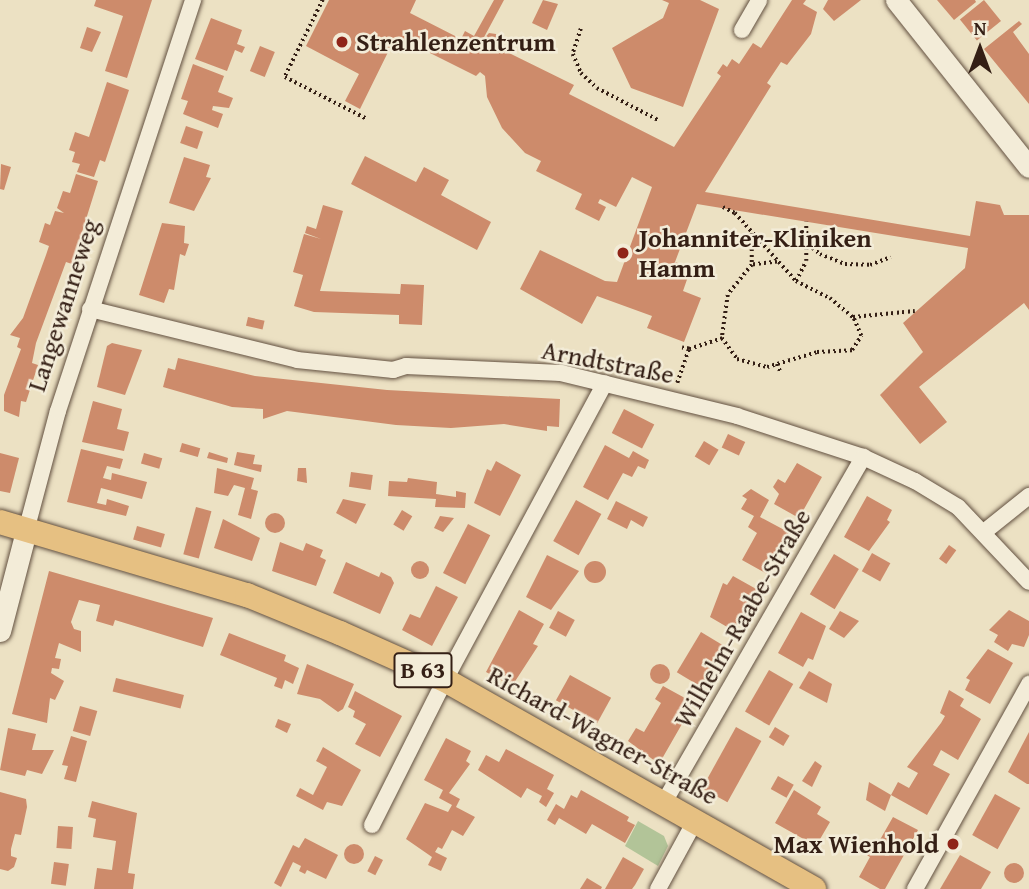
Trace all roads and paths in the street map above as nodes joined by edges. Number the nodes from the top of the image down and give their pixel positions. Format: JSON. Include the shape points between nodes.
{"nodes":[{"id":1,"x":192,"y":0,"type":"edge"},
{"id":2,"x":323,"y":0,"type":"edge"},
{"id":3,"x":759,"y":0,"type":"edge"},
{"id":4,"x":897,"y":0,"type":"edge"},
{"id":5,"x":581,"y":29,"type":"dead end"},
{"id":6,"x":742,"y":30,"type":"dead end"},
{"id":7,"x":367,"y":118,"type":"dead end"},
{"id":8,"x":658,"y":120,"type":"dead end"},
{"id":9,"x":1029,"y":167,"type":"edge"},
{"id":10,"x":723,"y":207,"type":"dead end"},
{"id":11,"x":807,"y":222,"type":"dead end"},
{"id":12,"x":752,"y":232,"type":"junction"},
{"id":13,"x":804,"y":240,"type":"junction"},
{"id":14,"x":891,"y":257,"type":"dead end"},
{"id":15,"x":777,"y":262,"type":"junction"},
{"id":16,"x":752,"y":265,"type":"junction"},
{"id":17,"x":796,"y":281,"type":"junction"},
{"id":18,"x":90,"y":309,"type":"junction"},
{"id":19,"x":915,"y":311,"type":"dead end"},
{"id":20,"x":853,"y":317,"type":"junction"},
{"id":21,"x":722,"y":338,"type":"junction"},
{"id":22,"x":682,"y":348,"type":"dead end"},
{"id":23,"x":689,"y":349,"type":"junction"},
{"id":24,"x":777,"y":365,"type":"junction"},
{"id":25,"x":781,"y":373,"type":"dead end"},
{"id":26,"x":606,"y":383,"type":"junction"},
{"id":27,"x":671,"y":398,"type":"junction"},
{"id":28,"x":863,"y":457,"type":"junction"},
{"id":29,"x":1029,"y":496,"type":"edge"},
{"id":30,"x":0,"y":522,"type":"edge"},
{"id":31,"x":26,"y":531,"type":"junction"},
{"id":32,"x":984,"y":532,"type":"junction"},
{"id":33,"x":1029,"y":582,"type":"edge"},
{"id":34,"x":0,"y":631,"type":"edge"},
{"id":35,"x":444,"y":680,"type":"junction"},
{"id":36,"x":1029,"y":684,"type":"edge"},
{"id":37,"x":663,"y":804,"type":"junction"},
{"id":38,"x":695,"y":821,"type":"junction"},
{"id":39,"x":372,"y":825,"type":"dead end"},
{"id":40,"x":658,"y":889,"type":"edge"},
{"id":41,"x":814,"y":889,"type":"edge"},
{"id":42,"x":915,"y":889,"type":"edge"}],
"edges":[{"from":1,"to":18,"type":"street","name":"Langewanneweg"},
{"from":2,"to":7,"type":"path","via":[[285,77]]},
{"from":3,"to":6,"type":"street"},
{"from":4,"to":9,"type":"main road"},
{"from":5,"to":8,"type":"path","via":[[573,54],[581,73],[597,88]]},
{"from":10,"to":12,"type":"path","via":[[735,212]]},
{"from":11,"to":13,"type":"path"},
{"from":12,"to":15,"type":"path"},
{"from":12,"to":16,"type":"path"},
{"from":13,"to":14,"type":"path","via":[[820,254],[845,264],[870,265]]},
{"from":13,"to":17,"type":"path","via":[[806,261]]},
{"from":15,"to":16,"type":"path"},
{"from":15,"to":17,"type":"path"},
{"from":16,"to":21,"type":"path","via":[[723,306]]},
{"from":17,"to":20,"type":"path","via":[[830,298]]},
{"from":18,"to":26,"type":"street","name":"Arndtstraße","via":[[297,360],[393,370],[406,366],[561,373]]},
{"from":18,"to":31,"type":"street","name":"Langewanneweg"},
{"from":19,"to":20,"type":"path"},
{"from":20,"to":24,"type":"path","via":[[861,332],[856,348],[817,352]]},
{"from":21,"to":23,"type":"path"},
{"from":21,"to":24,"type":"path","via":[[727,350],[749,365]]},
{"from":22,"to":23,"type":"path"},
{"from":23,"to":27,"type":"path"},
{"from":24,"to":25,"type":"path"},
{"from":26,"to":27,"type":"street","name":"Arndtstraße"},
{"from":26,"to":35,"type":"street"},
{"from":27,"to":28,"type":"street","name":"Arndtstraße"},
{"from":28,"to":32,"type":"street","name":"Arndtstraße","via":[[958,507]]},
{"from":28,"to":37,"type":"street","name":"Wilhelm-Raabe-Straße"},
{"from":29,"to":32,"type":"street"},
{"from":30,"to":31,"type":"main road","name":"Richard-Wagner-Straße","number":"B 63"},
{"from":31,"to":34,"type":"main road","name":"Langewanneweg"},
{"from":31,"to":35,"type":"main road","name":"Richard-Wagner-Straße","number":"B 63","via":[[247,595]]},
{"from":32,"to":33,"type":"street","name":"Arndtstraße"},
{"from":35,"to":37,"type":"main road","name":"Richard-Wagner-Straße","number":"B 63"},
{"from":35,"to":39,"type":"street"},
{"from":36,"to":42,"type":"street"},
{"from":37,"to":38,"type":"main road","name":"Richard-Wagner-Straße","number":"B 63"},
{"from":38,"to":40,"type":"street"},
{"from":38,"to":41,"type":"main road","name":"Richard-Wagner-Straße","number":"B 63"}]}
